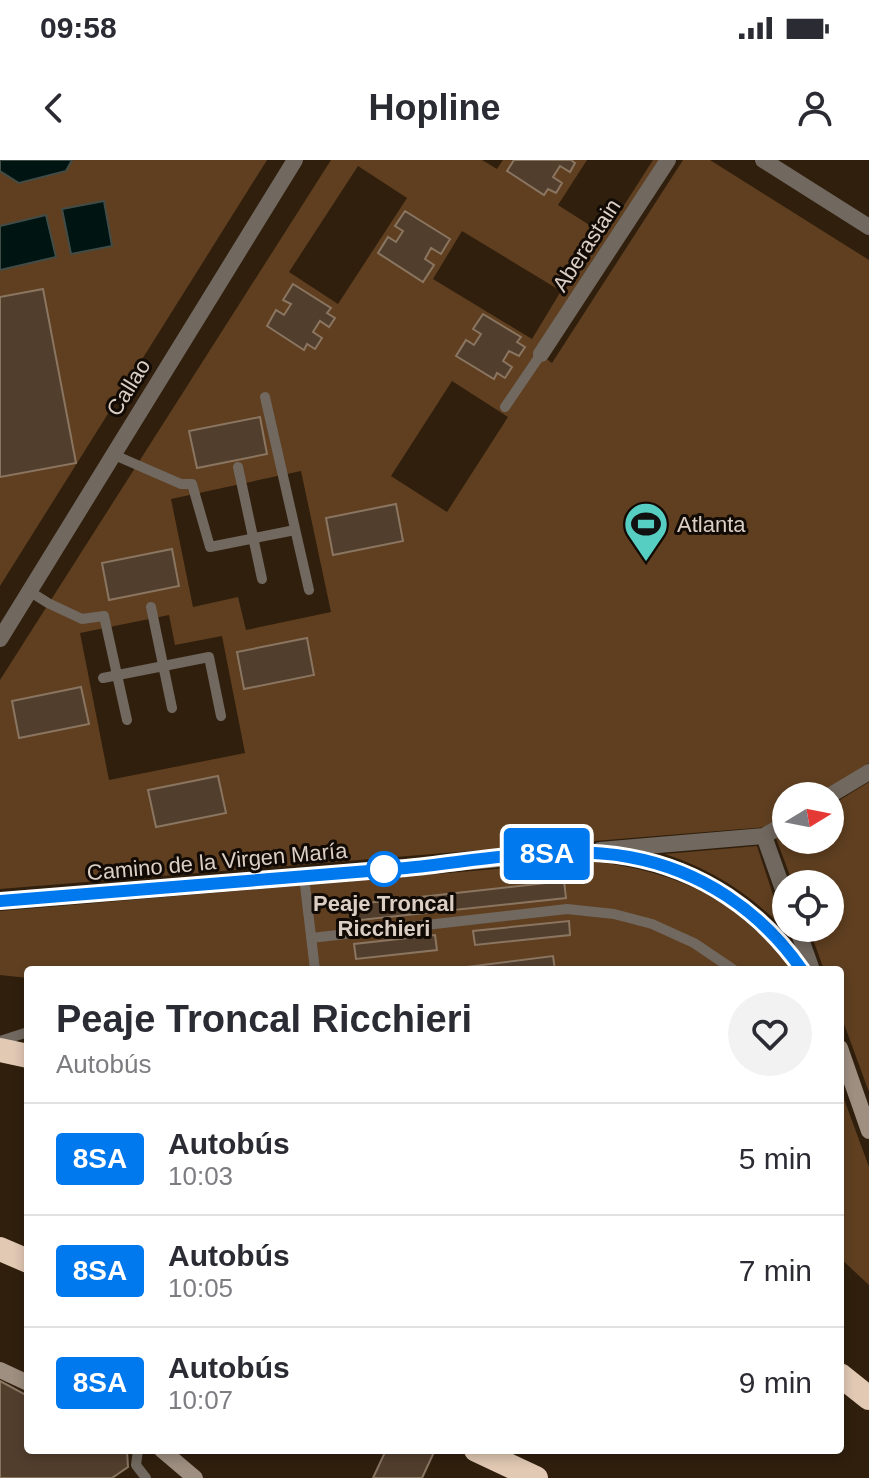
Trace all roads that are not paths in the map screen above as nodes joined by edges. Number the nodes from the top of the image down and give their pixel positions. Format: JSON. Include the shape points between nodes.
{"nodes":[{"id":1,"x":295,"y":160,"type":"edge"},
{"id":2,"x":668,"y":160,"type":"edge"},
{"id":3,"x":763,"y":160,"type":"edge"},
{"id":4,"x":869,"y":227,"type":"edge"},
{"id":5,"x":541,"y":354,"type":"joint"},
{"id":6,"x":265,"y":397,"type":"dead end"},
{"id":7,"x":505,"y":407,"type":"dead end"},
{"id":8,"x":112,"y":454,"type":"junction"},
{"id":9,"x":238,"y":467,"type":"dead end"},
{"id":10,"x":295,"y":530,"type":"junction"},
{"id":11,"x":254,"y":538,"type":"junction"},
{"id":12,"x":262,"y":579,"type":"dead end"},
{"id":13,"x":309,"y":590,"type":"dead end"},
{"id":14,"x":29,"y":591,"type":"junction"},
{"id":15,"x":151,"y":607,"type":"dead end"},
{"id":16,"x":0,"y":639,"type":"edge"},
{"id":17,"x":162,"y":666,"type":"junction"},
{"id":18,"x":117,"y":675,"type":"junction"},
{"id":19,"x":103,"y":678,"type":"dead end"},
{"id":20,"x":172,"y":708,"type":"dead end"},
{"id":21,"x":221,"y":716,"type":"dead end"},
{"id":22,"x":127,"y":720,"type":"dead end"},
{"id":23,"x":869,"y":772,"type":"edge"},
{"id":24,"x":844,"y":787,"type":"edge"},
{"id":25,"x":772,"y":831,"type":"edge"},
{"id":26,"x":764,"y":836,"type":"junction"},
{"id":27,"x":582,"y":851,"type":"junction"},
{"id":28,"x":776,"y":870,"type":"edge"},
{"id":29,"x":304,"y":877,"type":"junction"},
{"id":30,"x":0,"y":901,"type":"edge"},
{"id":31,"x":311,"y":938,"type":"junction"},
{"id":32,"x":802,"y":942,"type":"edge"},
{"id":33,"x":314,"y":966,"type":"edge"},
{"id":34,"x":728,"y":966,"type":"edge"},
{"id":35,"x":799,"y":966,"type":"edge"},
{"id":36,"x":811,"y":966,"type":"edge"},
{"id":37,"x":24,"y":1033,"type":"edge"},
{"id":38,"x":0,"y":1041,"type":"edge"},
{"id":39,"x":0,"y":1050,"type":"edge"},
{"id":40,"x":24,"y":1055,"type":"edge"},
{"id":41,"x":844,"y":1059,"type":"edge"},
{"id":42,"x":869,"y":1131,"type":"edge"},
{"id":43,"x":0,"y":1249,"type":"edge"},
{"id":44,"x":24,"y":1259,"type":"edge"},
{"id":45,"x":0,"y":1370,"type":"edge"},
{"id":46,"x":844,"y":1378,"type":"edge"},
{"id":47,"x":24,"y":1381,"type":"edge"},
{"id":48,"x":869,"y":1398,"type":"edge"},
{"id":49,"x":137,"y":1454,"type":"edge"},
{"id":50,"x":167,"y":1454,"type":"edge"},
{"id":51,"x":485,"y":1454,"type":"edge"},
{"id":52,"x":146,"y":1478,"type":"edge"},
{"id":53,"x":195,"y":1478,"type":"edge"},
{"id":54,"x":536,"y":1478,"type":"edge"}],
"edges":[{"from":1,"to":8,"type":"street","name":"Callao"},
{"from":2,"to":5,"type":"street","name":"Aberastain"},
{"from":3,"to":4,"type":"street"},
{"from":5,"to":7,"type":"lane"},
{"from":6,"to":10,"type":"lane"},
{"from":8,"to":11,"type":"lane","via":[[192,484],[210,547]]},
{"from":8,"to":14,"type":"street","name":"Callao"},
{"from":9,"to":11,"type":"lane"},
{"from":10,"to":11,"type":"lane"},
{"from":10,"to":13,"type":"lane"},
{"from":11,"to":12,"type":"lane"},
{"from":14,"to":16,"type":"street","name":"Callao"},
{"from":14,"to":18,"type":"lane","via":[[82,619],[104,616]]},
{"from":15,"to":17,"type":"lane"},
{"from":17,"to":18,"type":"lane"},
{"from":17,"to":20,"type":"lane"},
{"from":17,"to":21,"type":"lane","via":[[209,657]]},
{"from":18,"to":19,"type":"lane"},
{"from":18,"to":22,"type":"lane"},
{"from":23,"to":24,"type":"street"},
{"from":25,"to":26,"type":"street"},
{"from":26,"to":27,"type":"street","name":"Camino de la Virgen María"},
{"from":26,"to":28,"type":"street"},
{"from":27,"to":29,"type":"street","name":"Camino de la Virgen María"},
{"from":27,"to":35,"type":"street","name":"Camino de la Virgen María","via":[[630,857],[702,881],[736,900]]},
{"from":29,"to":30,"type":"street","name":"Camino de la Virgen María"},
{"from":29,"to":31,"type":"lane"},
{"from":31,"to":33,"type":"lane"},
{"from":31,"to":34,"type":"lane","via":[[567,909],[652,924]]},
{"from":32,"to":36,"type":"street"},
{"from":37,"to":38,"type":"lane"},
{"from":39,"to":40,"type":"highway"},
{"from":41,"to":42,"type":"street"},
{"from":43,"to":44,"type":"highway"},
{"from":45,"to":47,"type":"street"},
{"from":46,"to":48,"type":"highway"},
{"from":49,"to":52,"type":"lane","via":[[136,1465]]},
{"from":50,"to":53,"type":"street"},
{"from":51,"to":54,"type":"highway"}]}
